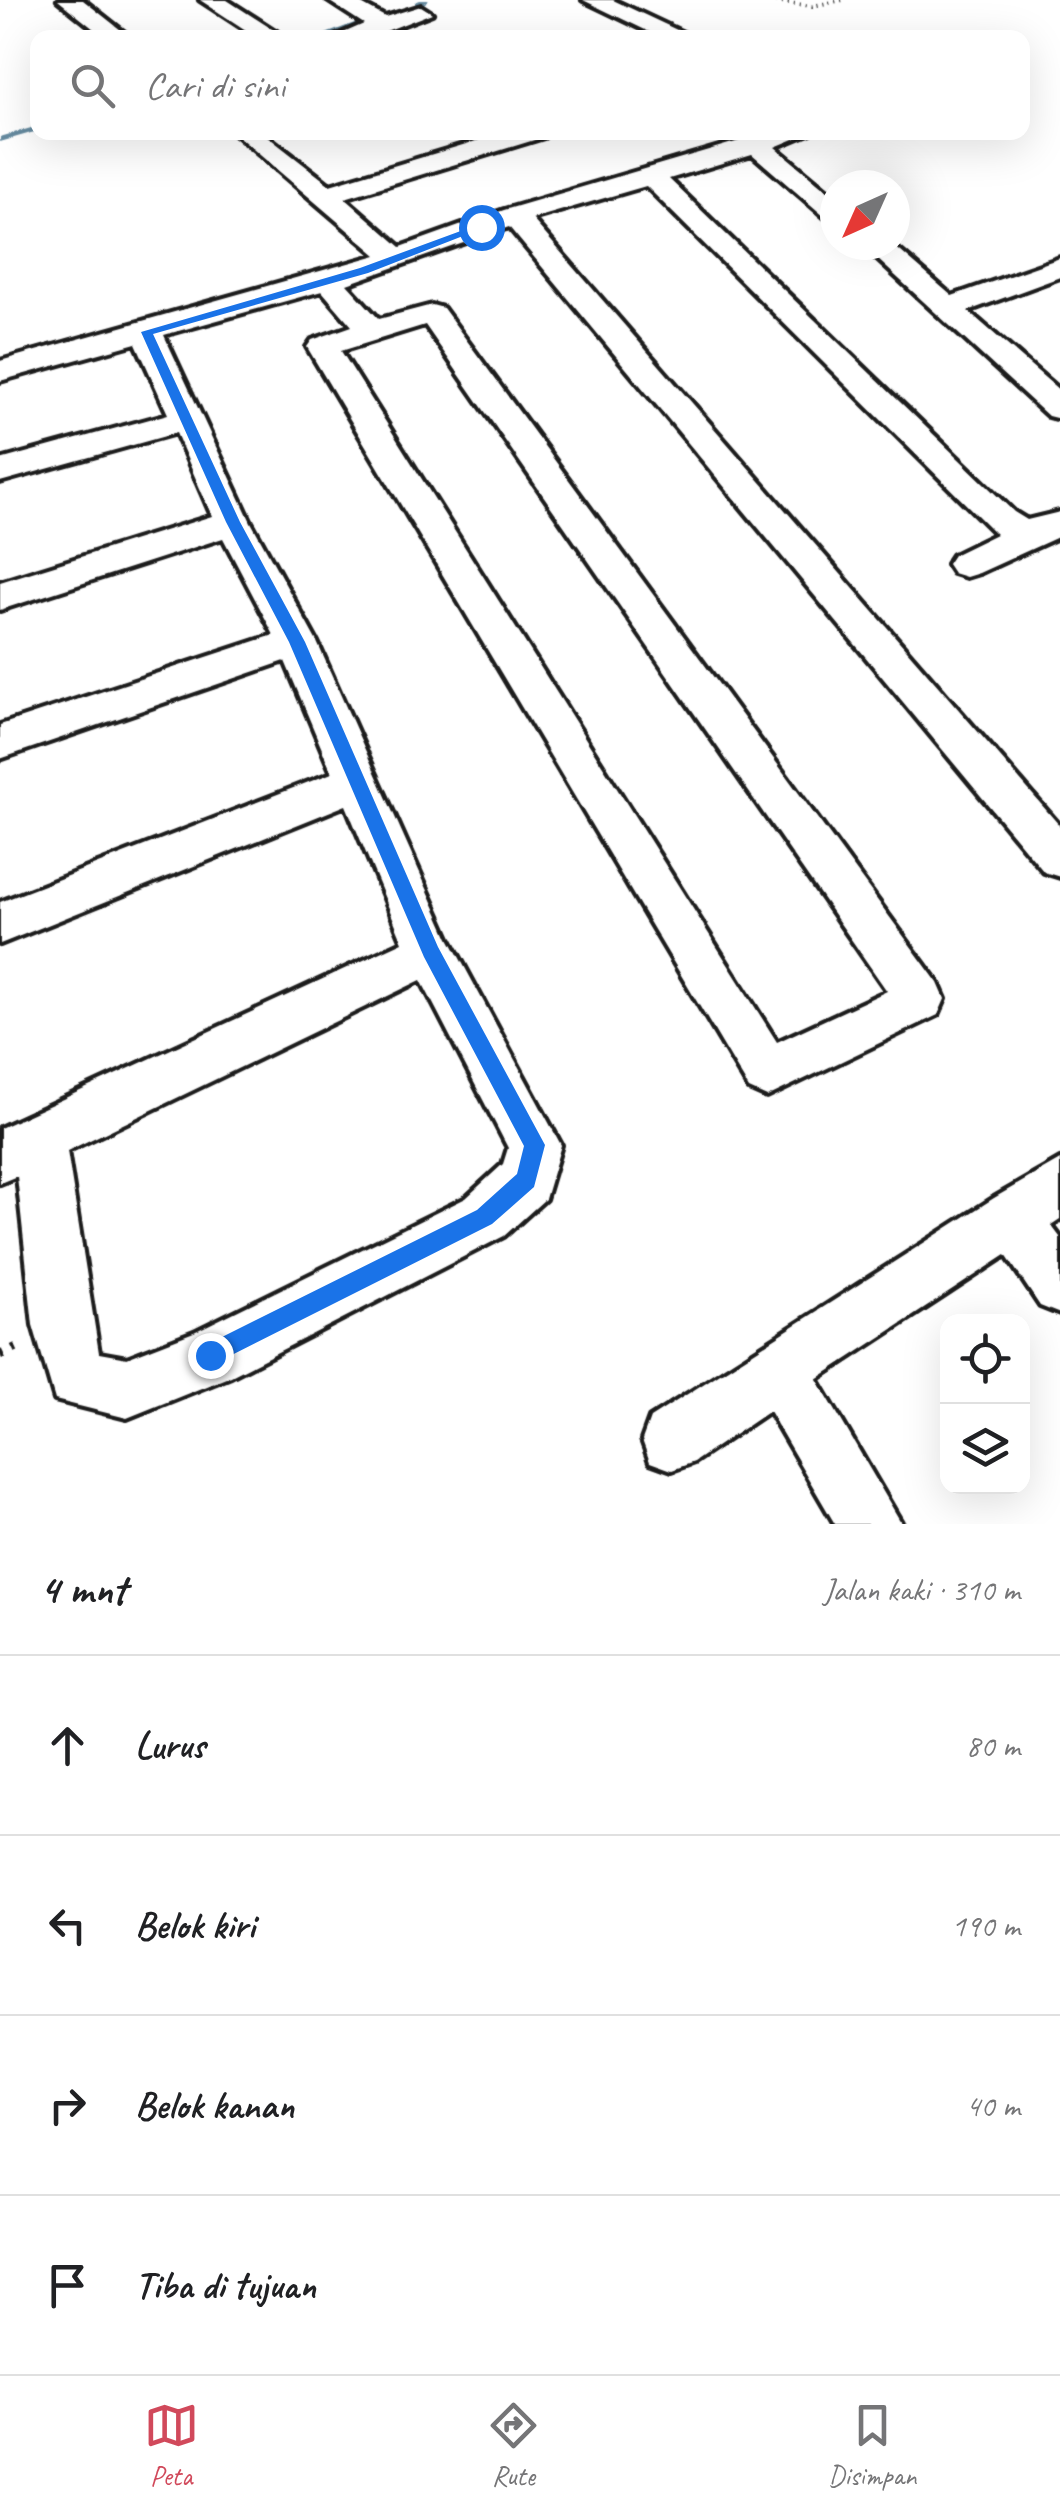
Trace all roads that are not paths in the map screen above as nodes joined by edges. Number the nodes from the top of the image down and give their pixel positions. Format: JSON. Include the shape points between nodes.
{"nodes":[{"id":1,"x":68,"y":0,"type":"edge"},
{"id":2,"x":211,"y":0,"type":"edge"},
{"id":3,"x":338,"y":0,"type":"edge"},
{"id":4,"x":594,"y":0,"type":"edge"},
{"id":5,"x":422,"y":13,"type":"dead end"},
{"id":6,"x":382,"y":24,"type":"junction"},
{"id":7,"x":109,"y":30,"type":"edge"},
{"id":8,"x":262,"y":30,"type":"edge"},
{"id":9,"x":365,"y":30,"type":"edge"},
{"id":10,"x":664,"y":30,"type":"edge"},
{"id":11,"x":255,"y":140,"type":"edge"},
{"id":12,"x":485,"y":140,"type":"edge"},
{"id":13,"x":776,"y":140,"type":"edge"},
{"id":14,"x":759,"y":146,"type":"junction"},
{"id":15,"x":654,"y":179,"type":"junction"},
{"id":16,"x":326,"y":195,"type":"junction"},
{"id":17,"x":820,"y":198,"type":"edge"},
{"id":18,"x":514,"y":216,"type":"junction"},
{"id":19,"x":398,"y":259,"type":"junction"},
{"id":20,"x":894,"y":260,"type":"edge"},
{"id":21,"x":1060,"y":268,"type":"edge"},
{"id":22,"x":328,"y":280,"type":"junction"},
{"id":23,"x":951,"y":307,"type":"junction"},
{"id":24,"x":372,"y":330,"type":"junction"},
{"id":25,"x":147,"y":332,"type":"junction"},
{"id":26,"x":0,"y":371,"type":"edge"},
{"id":27,"x":1047,"y":381,"type":"edge"},
{"id":28,"x":1060,"y":409,"type":"edge"},
{"id":29,"x":188,"y":419,"type":"junction"},
{"id":30,"x":0,"y":471,"type":"edge"},
{"id":31,"x":233,"y":522,"type":"junction"},
{"id":32,"x":1046,"y":528,"type":"edge"},
{"id":33,"x":966,"y":564,"type":"dead end"},
{"id":34,"x":0,"y":596,"type":"edge"},
{"id":35,"x":297,"y":642,"type":"junction"},
{"id":36,"x":0,"y":742,"type":"edge"},
{"id":37,"x":355,"y":783,"type":"junction"},
{"id":38,"x":1060,"y":858,"type":"edge"},
{"id":39,"x":0,"y":923,"type":"edge"},
{"id":40,"x":431,"y":952,"type":"junction"},
{"id":41,"x":20,"y":1148,"type":"edge"},
{"id":42,"x":1060,"y":1188,"type":"edge"},
{"id":43,"x":1014,"y":1218,"type":"junction"},
{"id":44,"x":1060,"y":1286,"type":"edge"},
{"id":45,"x":778,"y":1370,"type":"junction"},
{"id":46,"x":672,"y":1440,"type":"dead end"},
{"id":47,"x":870,"y":1524,"type":"edge"}],
"edges":[{"from":1,"to":7,"type":"street"},
{"from":2,"to":8,"type":"street"},
{"from":3,"to":6,"type":"street"},
{"from":4,"to":10,"type":"street"},
{"from":5,"to":6,"type":"street"},
{"from":6,"to":9,"type":"street"},
{"from":11,"to":16,"type":"street"},
{"from":12,"to":16,"type":"street"},
{"from":13,"to":14,"type":"street"},
{"from":14,"to":15,"type":"street"},
{"from":14,"to":17,"type":"street"},
{"from":15,"to":18,"type":"street"},
{"from":15,"to":32,"type":"street","via":[[1000,521],[1023,534]]},
{"from":16,"to":19,"type":"street"},
{"from":18,"to":19,"type":"street"},
{"from":18,"to":38,"type":"street"},
{"from":19,"to":22,"type":"street"},
{"from":20,"to":23,"type":"street"},
{"from":21,"to":23,"type":"street"},
{"from":22,"to":24,"type":"street"},
{"from":22,"to":25,"type":"street"},
{"from":23,"to":27,"type":"street"},
{"from":24,"to":24,"type":"street","via":[[323,347],[767,1072],[921,999],[432,314]]},
{"from":25,"to":26,"type":"street"},
{"from":25,"to":29,"type":"street"},
{"from":27,"to":28,"type":"street"},
{"from":29,"to":30,"type":"street"},
{"from":29,"to":31,"type":"street"},
{"from":31,"to":34,"type":"street"},
{"from":31,"to":35,"type":"street"},
{"from":32,"to":33,"type":"street"},
{"from":35,"to":36,"type":"street"},
{"from":35,"to":37,"type":"street"},
{"from":37,"to":39,"type":"street"},
{"from":37,"to":40,"type":"street"},
{"from":40,"to":41,"type":"street"},
{"from":40,"to":41,"type":"street","via":[[535,1145],[526,1180],[485,1217],[210,1355],[127,1388],[76,1379]]},
{"from":42,"to":43,"type":"street"},
{"from":43,"to":44,"type":"street"},
{"from":43,"to":45,"type":"street"},
{"from":45,"to":46,"type":"street"},
{"from":45,"to":47,"type":"street"}]}
